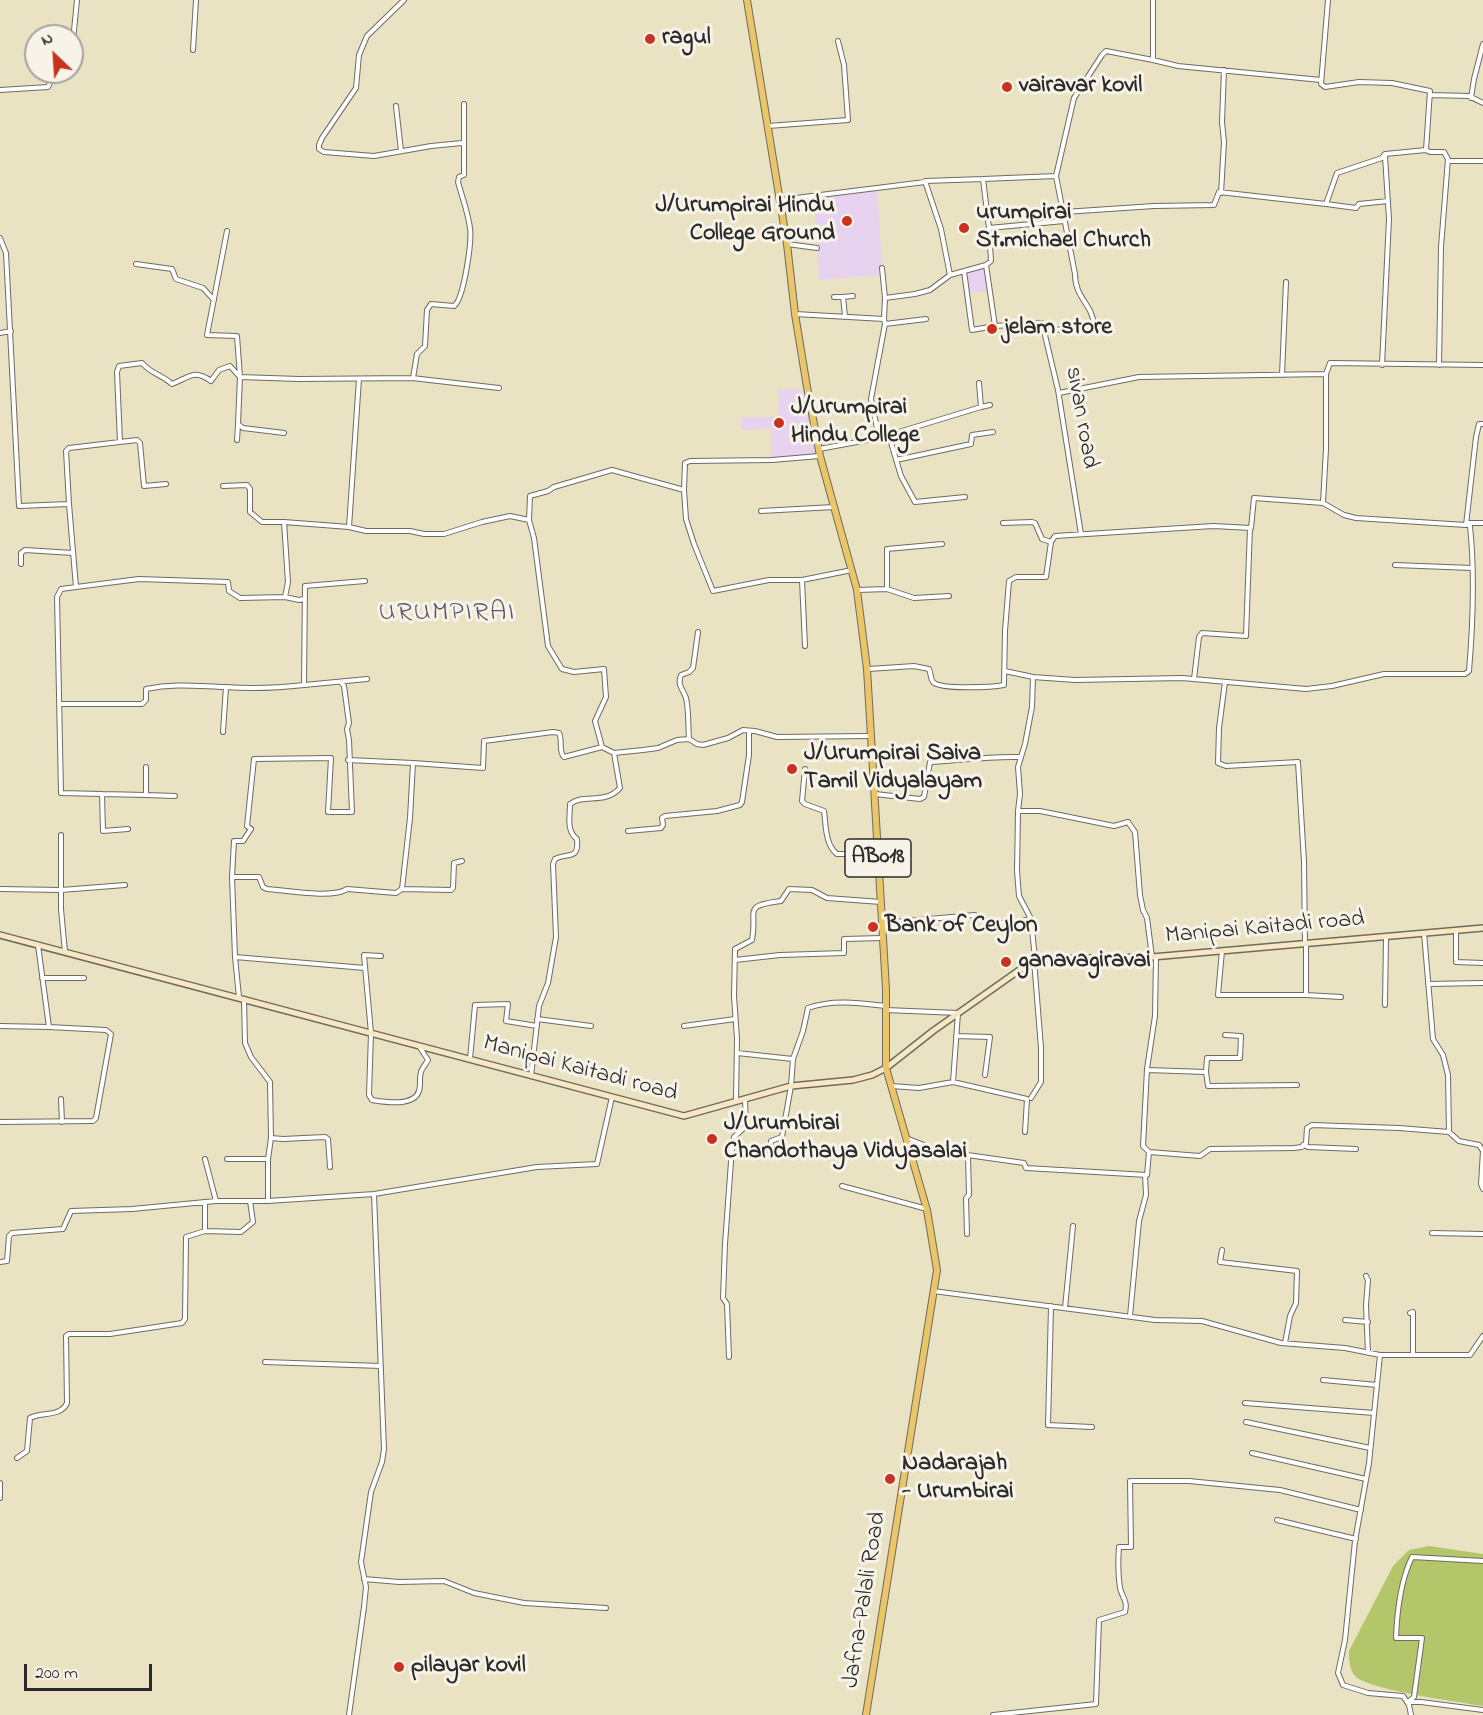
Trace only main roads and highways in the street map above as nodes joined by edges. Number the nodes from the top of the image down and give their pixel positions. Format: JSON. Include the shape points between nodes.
{"nodes":[{"id":1,"x":747,"y":0,"type":"edge"},
{"id":2,"x":1483,"y":928,"type":"edge"},
{"id":3,"x":0,"y":935,"type":"edge"},
{"id":4,"x":886,"y":1068,"type":"junction"},
{"id":5,"x":866,"y":1715,"type":"edge"}],
"edges":[{"from":1,"to":4,"type":"main road","name":"Jafna-Palali Road","number":"AB018","via":[[820,452],[857,590],[867,669],[883,938]]},
{"from":2,"to":4,"type":"main road","name":"Manipai Kaitadi road","via":[[1154,957],[1035,960]]},
{"from":3,"to":4,"type":"main road","name":"Manipai Kaitadi road","via":[[684,1116],[791,1086],[862,1078]]},
{"from":4,"to":5,"type":"main road","name":"Jafna-Palali Road","number":"AB018","via":[[927,1210],[937,1270]]}]}
